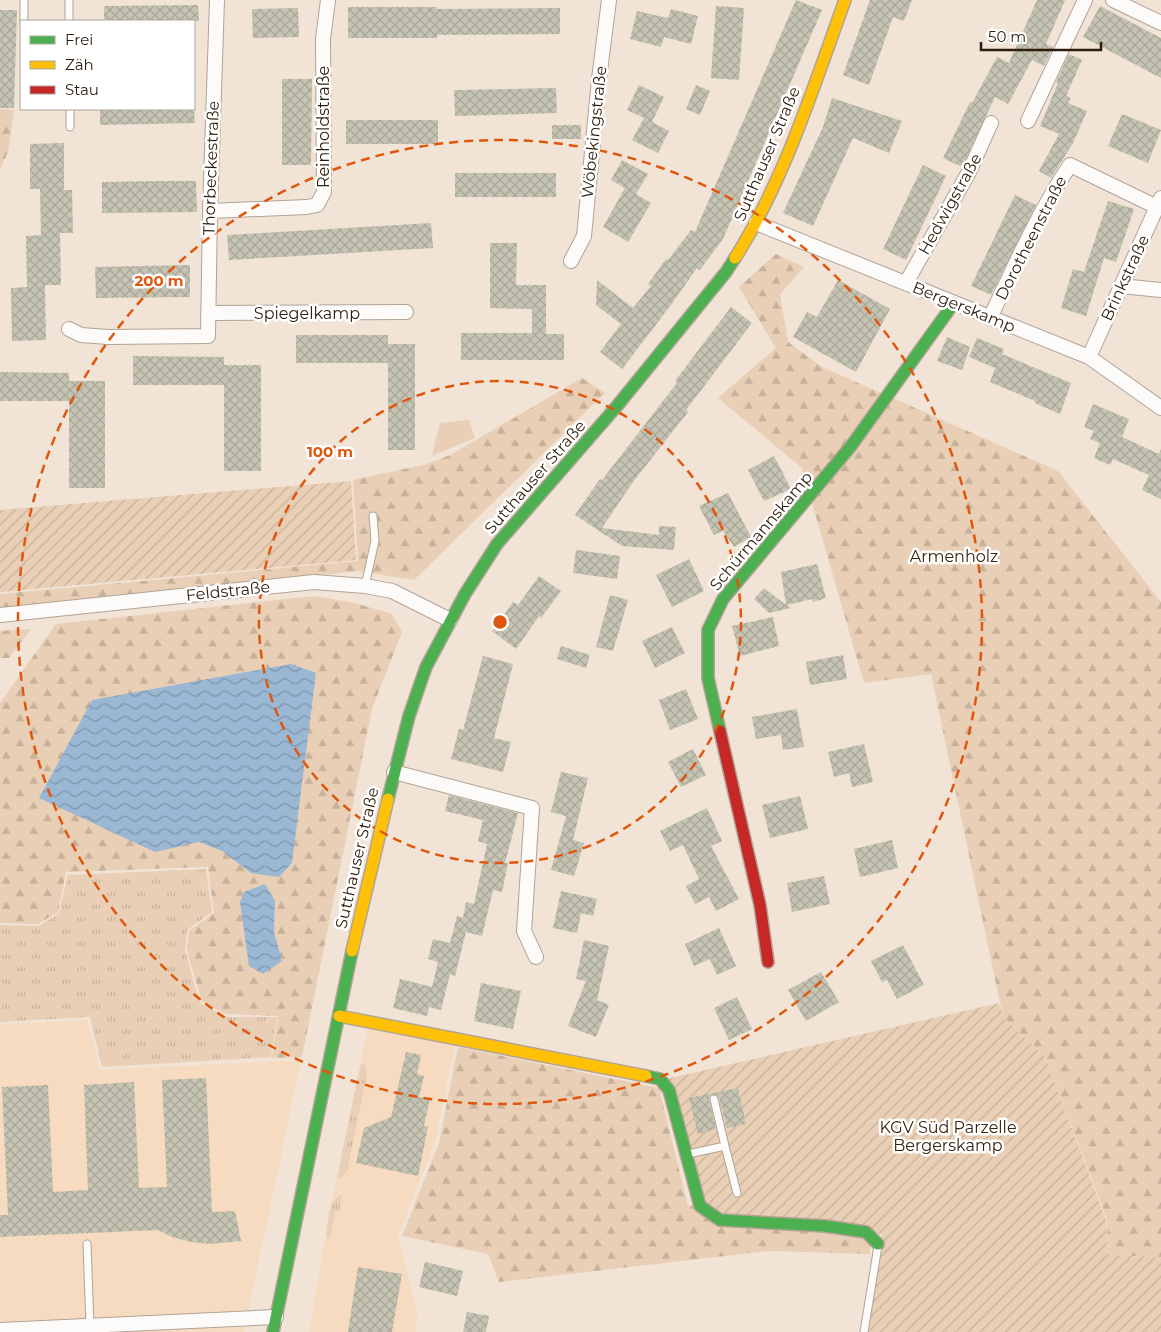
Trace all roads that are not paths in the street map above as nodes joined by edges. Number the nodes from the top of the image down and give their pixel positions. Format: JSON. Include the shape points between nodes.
{"nodes":[{"id":1,"x":24,"y":0,"type":"edge"},
{"id":2,"x":69,"y":0,"type":"edge"},
{"id":3,"x":217,"y":0,"type":"edge"},
{"id":4,"x":328,"y":0,"type":"edge"},
{"id":5,"x":608,"y":0,"type":"edge"},
{"id":6,"x":845,"y":0,"type":"edge"},
{"id":7,"x":1085,"y":0,"type":"edge"},
{"id":8,"x":1113,"y":0,"type":"edge"},
{"id":9,"x":24,"y":20,"type":"edge"},
{"id":10,"x":69,"y":20,"type":"edge"},
{"id":11,"x":1161,"y":23,"type":"edge"},
{"id":12,"x":70,"y":110,"type":"edge"},
{"id":13,"x":1028,"y":121,"type":"dead end"},
{"id":14,"x":991,"y":123,"type":"dead end"},
{"id":15,"x":70,"y":127,"type":"dead end"},
{"id":16,"x":1159,"y":203,"type":"edge"},
{"id":17,"x":210,"y":211,"type":"junction"},
{"id":18,"x":756,"y":224,"type":"junction"},
{"id":19,"x":570,"y":261,"type":"dead end"},
{"id":20,"x":906,"y":283,"type":"junction"},
{"id":21,"x":1121,"y":286,"type":"junction"},
{"id":22,"x":1161,"y":290,"type":"edge"},
{"id":23,"x":954,"y":302,"type":"junction"},
{"id":24,"x":406,"y":312,"type":"dead end"},
{"id":25,"x":208,"y":314,"type":"junction"},
{"id":26,"x":990,"y":318,"type":"junction"},
{"id":27,"x":68,"y":329,"type":"dead end"},
{"id":28,"x":1088,"y":357,"type":"junction"},
{"id":29,"x":1161,"y":408,"type":"edge"},
{"id":30,"x":373,"y":516,"type":"dead end"},
{"id":31,"x":365,"y":586,"type":"junction"},
{"id":32,"x":0,"y":615,"type":"edge"},
{"id":33,"x":450,"y":620,"type":"junction"},
{"id":34,"x":394,"y":772,"type":"junction"},
{"id":35,"x":536,"y":957,"type":"dead end"},
{"id":36,"x":768,"y":962,"type":"dead end"},
{"id":37,"x":339,"y":1016,"type":"junction"},
{"id":38,"x":714,"y":1099,"type":"dead end"},
{"id":39,"x":725,"y":1146,"type":"junction"},
{"id":40,"x":685,"y":1154,"type":"junction"},
{"id":41,"x":737,"y":1193,"type":"dead end"},
{"id":42,"x":87,"y":1244,"type":"dead end"},
{"id":43,"x":878,"y":1244,"type":"joint"},
{"id":44,"x":276,"y":1317,"type":"junction"},
{"id":45,"x":90,"y":1326,"type":"junction"},
{"id":46,"x":0,"y":1330,"type":"edge"},
{"id":47,"x":273,"y":1332,"type":"edge"},
{"id":48,"x":864,"y":1332,"type":"edge"}],
"edges":[{"from":1,"to":9,"type":"lane"},
{"from":2,"to":10,"type":"lane"},
{"from":3,"to":17,"type":"street","name":"Thorbeckestraße"},
{"from":4,"to":17,"type":"street","name":"Reinholdstraße","via":[[323,39],[324,192],[317,205]]},
{"from":5,"to":19,"type":"street","name":"Wöbekingstraße","via":[[584,236]]},
{"from":6,"to":18,"type":"street","name":"Sutthauser Straße","via":[[805,113]]},
{"from":7,"to":13,"type":"street"},
{"from":8,"to":11,"type":"street"},
{"from":12,"to":15,"type":"lane"},
{"from":14,"to":20,"type":"street","name":"Hedwigstraße","via":[[969,172]]},
{"from":16,"to":21,"type":"street","name":"Brinkstraße"},
{"from":16,"to":26,"type":"street","name":"Dorotheenstraße","via":[[1070,164],[1050,194]]},
{"from":17,"to":25,"type":"street","name":"Thorbeckestraße"},
{"from":18,"to":20,"type":"street","name":"Bergerskamp"},
{"from":18,"to":33,"type":"street","name":"Sutthauser Straße","via":[[726,272],[612,412],[497,544]]},
{"from":20,"to":23,"type":"street","name":"Bergerskamp"},
{"from":21,"to":22,"type":"street"},
{"from":21,"to":28,"type":"street","name":"Brinkstraße"},
{"from":23,"to":26,"type":"street","name":"Bergerskamp"},
{"from":23,"to":36,"type":"street","name":"Schürmannskamp","via":[[851,446],[723,599],[708,630],[708,678],[760,905]]},
{"from":24,"to":25,"type":"street","name":"Spiegelkamp"},
{"from":25,"to":27,"type":"street","name":"Thorbeckestraße","via":[[208,336],[108,337],[81,335]]},
{"from":26,"to":28,"type":"street","name":"Bergerskamp"},
{"from":28,"to":29,"type":"street","name":"Bergerskamp"},
{"from":30,"to":31,"type":"lane","via":[[375,541]]},
{"from":31,"to":32,"type":"street","name":"Feldstraße","via":[[314,582]]},
{"from":31,"to":33,"type":"street","name":"Feldstraße","via":[[392,591]]},
{"from":33,"to":34,"type":"street","name":"Sutthauser Straße","via":[[426,667]]},
{"from":34,"to":35,"type":"street","via":[[532,808],[524,931]]},
{"from":34,"to":37,"type":"street","name":"Sutthauser Straße"},
{"from":37,"to":40,"type":"street","via":[[660,1079],[669,1090]]},
{"from":37,"to":44,"type":"street","name":"Sutthauser Straße"},
{"from":38,"to":39,"type":"lane"},
{"from":39,"to":40,"type":"lane"},
{"from":39,"to":41,"type":"lane"},
{"from":40,"to":43,"type":"street","via":[[700,1206],[720,1220],[825,1226],[866,1232]]},
{"from":42,"to":45,"type":"lane"},
{"from":43,"to":48,"type":"lane"},
{"from":44,"to":45,"type":"street"},
{"from":44,"to":47,"type":"street","name":"Sutthauser Straße"},
{"from":45,"to":46,"type":"street"}]}
